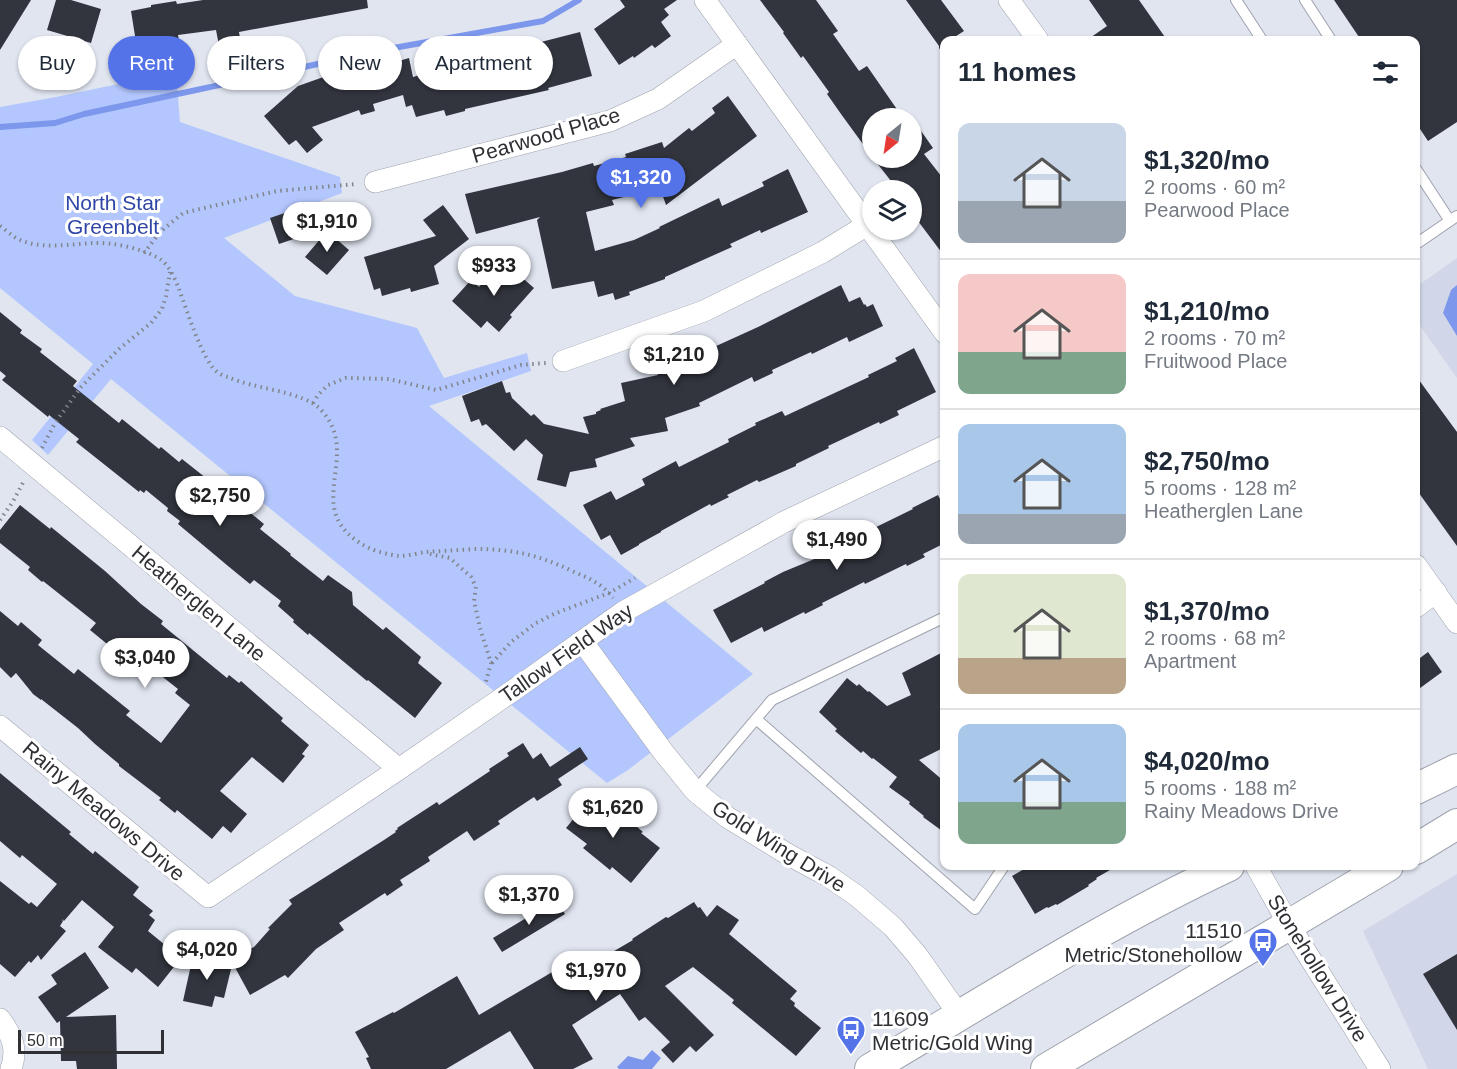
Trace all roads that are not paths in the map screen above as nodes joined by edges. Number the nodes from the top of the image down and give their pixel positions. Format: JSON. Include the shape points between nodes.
{"nodes":[{"id":1,"x":705,"y":0,"type":"edge"},
{"id":2,"x":1009,"y":0,"type":"edge"},
{"id":3,"x":1236,"y":0,"type":"edge"},
{"id":4,"x":1305,"y":0,"type":"edge"},
{"id":5,"x":1035,"y":36,"type":"edge"},
{"id":6,"x":1259,"y":36,"type":"edge"},
{"id":7,"x":1328,"y":36,"type":"edge"},
{"id":8,"x":736,"y":44,"type":"junction"},
{"id":9,"x":1420,"y":174,"type":"edge"},
{"id":10,"x":375,"y":182,"type":"road end"},
{"id":11,"x":862,"y":218,"type":"edge"},
{"id":12,"x":1454,"y":219,"type":"edge"},
{"id":13,"x":862,"y":228,"type":"edge"},
{"id":14,"x":878,"y":240,"type":"edge"},
{"id":15,"x":1420,"y":241,"type":"edge"},
{"id":16,"x":940,"y":326,"type":"edge"},
{"id":17,"x":563,"y":361,"type":"road end"},
{"id":18,"x":0,"y":437,"type":"edge"},
{"id":19,"x":940,"y":448,"type":"edge"},
{"id":20,"x":1420,"y":570,"type":"edge"},
{"id":21,"x":1436,"y":592,"type":"junction"},
{"id":22,"x":1420,"y":604,"type":"edge"},
{"id":23,"x":940,"y":619,"type":"edge"},
{"id":24,"x":1457,"y":623,"type":"edge"},
{"id":25,"x":582,"y":641,"type":"junction"},
{"id":26,"x":756,"y":719,"type":"junction"},
{"id":27,"x":0,"y":726,"type":"edge"},
{"id":28,"x":399,"y":769,"type":"junction"},
{"id":29,"x":1457,"y":769,"type":"edge"},
{"id":30,"x":1420,"y":787,"type":"edge"},
{"id":31,"x":695,"y":791,"type":"junction"},
{"id":32,"x":1457,"y":825,"type":"edge"},
{"id":33,"x":1420,"y":847,"type":"edge"},
{"id":34,"x":1001,"y":870,"type":"edge"},
{"id":35,"x":1220,"y":870,"type":"edge"},
{"id":36,"x":1258,"y":870,"type":"edge"},
{"id":37,"x":1381,"y":870,"type":"edge"},
{"id":38,"x":208,"y":897,"type":"joint"},
{"id":39,"x":1290,"y":925,"type":"junction"},
{"id":40,"x":960,"y":1016,"type":"junction"},
{"id":41,"x":0,"y":1019,"type":"edge"},
{"id":42,"x":12,"y":1069,"type":"edge"},
{"id":43,"x":870,"y":1069,"type":"edge"},
{"id":44,"x":1046,"y":1069,"type":"edge"},
{"id":45,"x":1380,"y":1069,"type":"edge"}],
"edges":[{"from":1,"to":8,"type":"street"},
{"from":2,"to":5,"type":"street"},
{"from":3,"to":6,"type":"lane"},
{"from":4,"to":7,"type":"lane"},
{"from":8,"to":10,"type":"street","name":"Pearwood Place","via":[[658,99],[610,121]]},
{"from":8,"to":11,"type":"street"},
{"from":9,"to":12,"type":"lane"},
{"from":12,"to":15,"type":"lane"},
{"from":13,"to":17,"type":"street","via":[[823,252],[704,311]]},
{"from":14,"to":16,"type":"street"},
{"from":18,"to":28,"type":"street","name":"Heatherglen Lane"},
{"from":19,"to":25,"type":"street","name":"Tallow Field Way","via":[[784,522],[623,612]]},
{"from":20,"to":21,"type":"street"},
{"from":21,"to":22,"type":"street"},
{"from":21,"to":24,"type":"street"},
{"from":23,"to":26,"type":"lane","via":[[772,700]]},
{"from":25,"to":28,"type":"street","name":"Tallow Field Way"},
{"from":25,"to":31,"type":"street","name":"Gold Wing Drive"},
{"from":26,"to":31,"type":"lane"},
{"from":26,"to":34,"type":"lane","via":[[975,909]]},
{"from":27,"to":38,"type":"street","name":"Rainy Meadows Drive"},
{"from":28,"to":38,"type":"street","name":"Tallow Field Way"},
{"from":29,"to":30,"type":"main road"},
{"from":31,"to":40,"type":"street","name":"Gold Wing Drive","via":[[727,817],[857,896],[893,927]]},
{"from":32,"to":33,"type":"main road"},
{"from":35,"to":40,"type":"main road","via":[[1120,921]]},
{"from":36,"to":39,"type":"street","name":"Stonehollow Drive"},
{"from":37,"to":39,"type":"main road"},
{"from":39,"to":44,"type":"main road"},
{"from":39,"to":45,"type":"street","name":"Stonehollow Drive"},
{"from":40,"to":43,"type":"main road"},
{"from":41,"to":42,"type":"street","via":[[14,1047]]}]}
